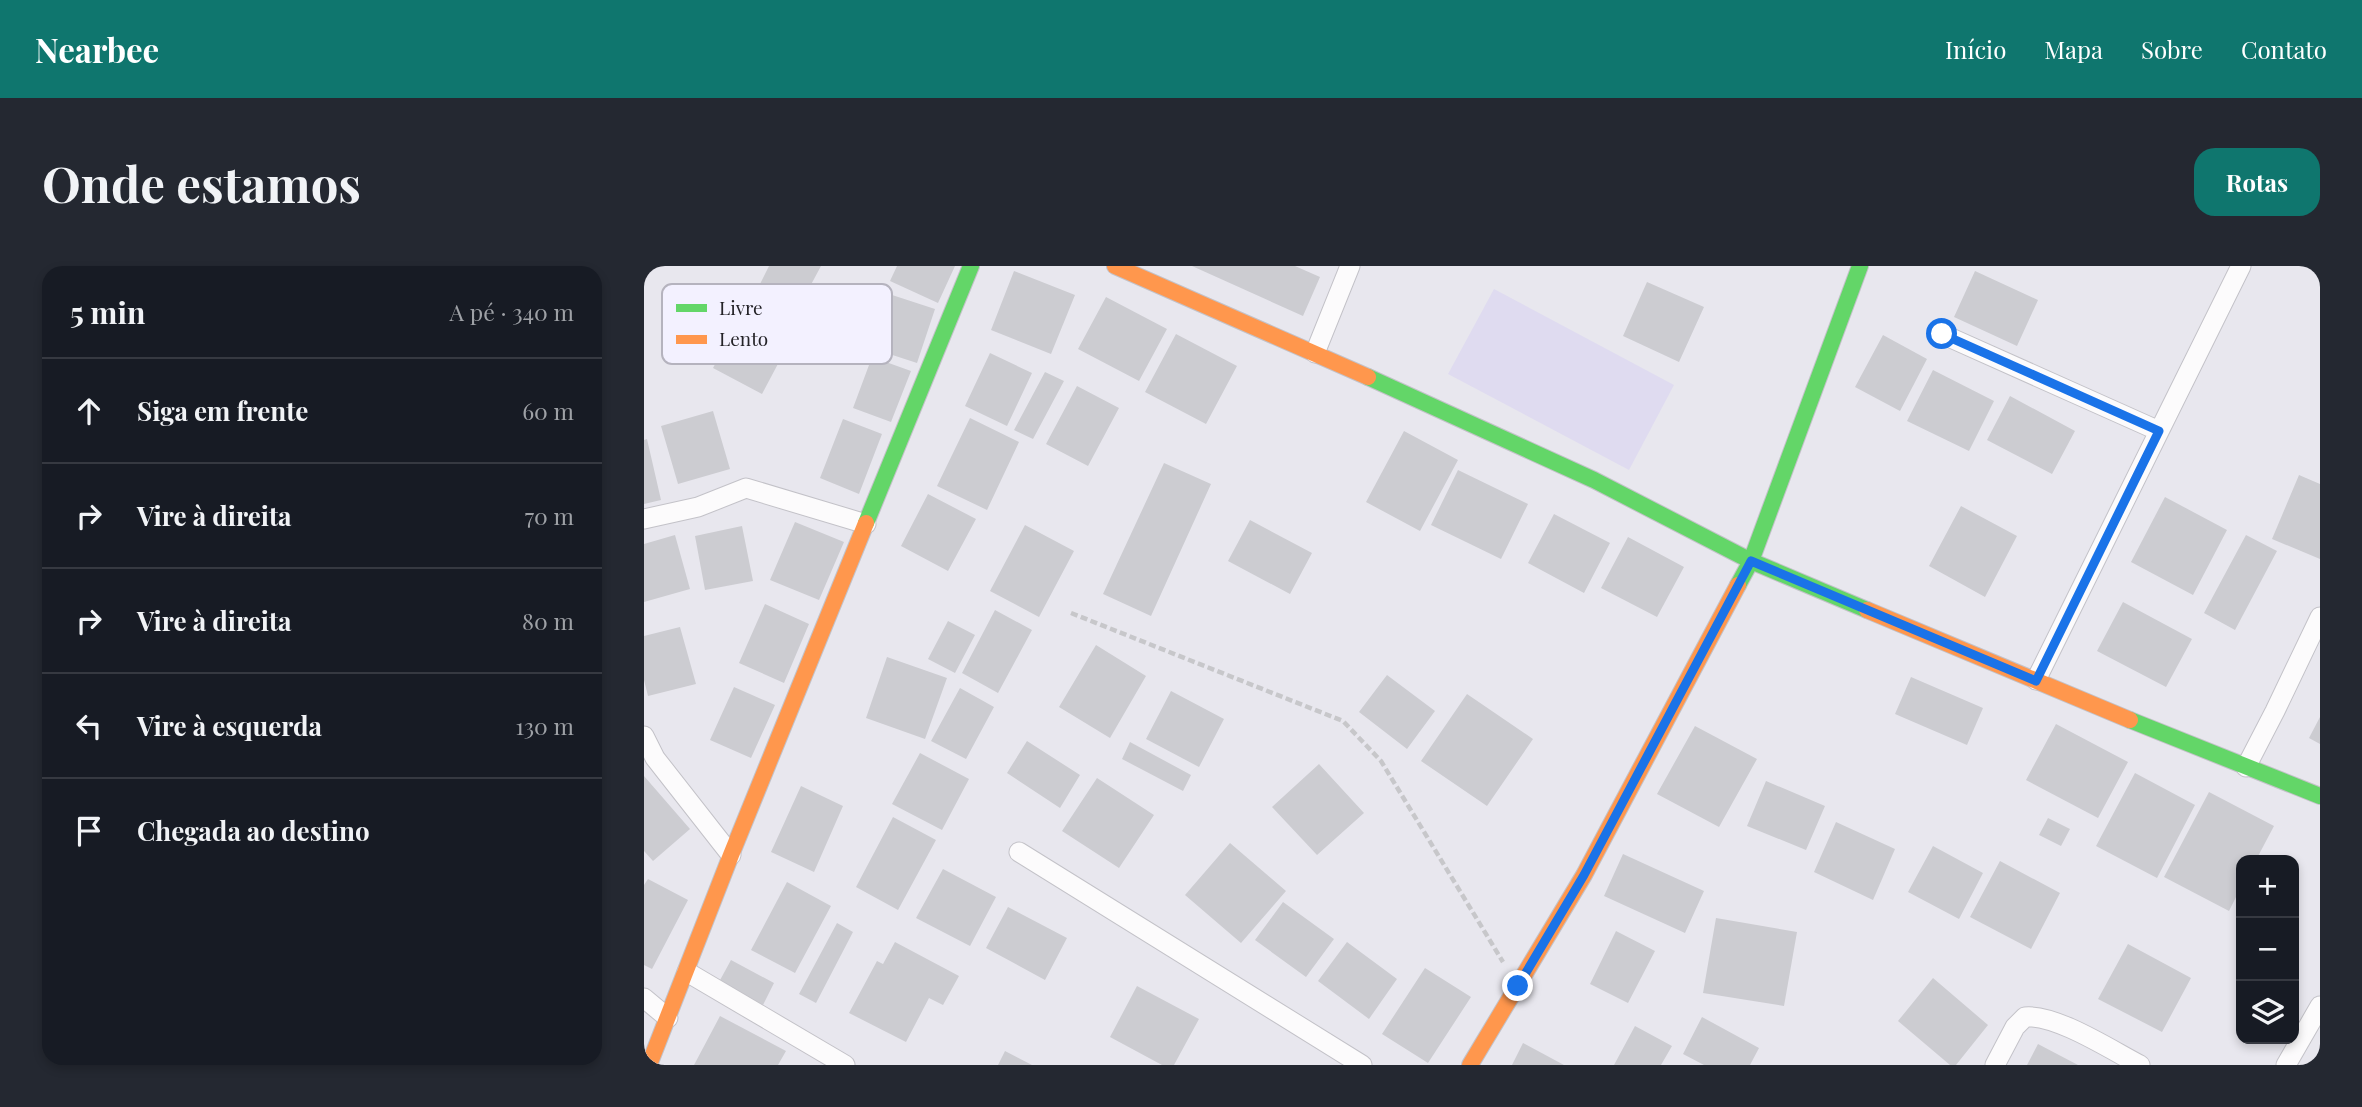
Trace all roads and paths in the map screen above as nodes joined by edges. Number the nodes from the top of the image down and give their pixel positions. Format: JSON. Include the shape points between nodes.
{"nodes":[{"id":1,"x":971,"y":266,"type":"edge"},
{"id":2,"x":1115,"y":266,"type":"edge"},
{"id":3,"x":1350,"y":266,"type":"edge"},
{"id":4,"x":1860,"y":266,"type":"edge"},
{"id":5,"x":2241,"y":266,"type":"edge"},
{"id":6,"x":1942,"y":334,"type":"dead end"},
{"id":7,"x":1315,"y":353,"type":"junction"},
{"id":8,"x":2159,"y":431,"type":"junction"},
{"id":9,"x":644,"y":519,"type":"edge"},
{"id":10,"x":866,"y":524,"type":"junction"},
{"id":11,"x":1751,"y":561,"type":"junction"},
{"id":12,"x":1071,"y":613,"type":"dead end"},
{"id":13,"x":2320,"y":617,"type":"edge"},
{"id":14,"x":2036,"y":681,"type":"junction"},
{"id":15,"x":644,"y":736,"type":"edge"},
{"id":16,"x":2246,"y":767,"type":"junction"},
{"id":17,"x":2320,"y":796,"type":"edge"},
{"id":18,"x":1019,"y":852,"type":"dead end"},
{"id":19,"x":731,"y":855,"type":"junction"},
{"id":20,"x":687,"y":972,"type":"junction"},
{"id":21,"x":1518,"y":986,"type":"junction"},
{"id":22,"x":644,"y":998,"type":"edge"},
{"id":23,"x":2320,"y":1006,"type":"edge"},
{"id":24,"x":668,"y":1018,"type":"junction"},
{"id":25,"x":649,"y":1065,"type":"edge"},
{"id":26,"x":845,"y":1065,"type":"edge"},
{"id":27,"x":1362,"y":1065,"type":"edge"},
{"id":28,"x":1470,"y":1065,"type":"edge"},
{"id":29,"x":1995,"y":1065,"type":"edge"},
{"id":30,"x":2140,"y":1065,"type":"edge"},
{"id":31,"x":2286,"y":1065,"type":"edge"}],
"edges":[{"from":1,"to":10,"type":"street"},
{"from":2,"to":7,"type":"street"},
{"from":3,"to":7,"type":"street"},
{"from":4,"to":11,"type":"street"},
{"from":5,"to":8,"type":"street"},
{"from":6,"to":8,"type":"street"},
{"from":7,"to":11,"type":"street","via":[[1594,480]]},
{"from":8,"to":14,"type":"street"},
{"from":9,"to":10,"type":"street","via":[[698,507],[746,488]]},
{"from":10,"to":19,"type":"street"},
{"from":11,"to":14,"type":"street"},
{"from":11,"to":21,"type":"street","via":[[1584,875]]},
{"from":12,"to":21,"type":"path","via":[[1343,721],[1381,761]]},
{"from":13,"to":16,"type":"street"},
{"from":14,"to":16,"type":"street"},
{"from":15,"to":19,"type":"street"},
{"from":16,"to":17,"type":"street"},
{"from":18,"to":27,"type":"street"},
{"from":19,"to":20,"type":"street"},
{"from":20,"to":24,"type":"street"},
{"from":20,"to":26,"type":"street"},
{"from":21,"to":28,"type":"street"},
{"from":22,"to":24,"type":"street"},
{"from":23,"to":31,"type":"street"},
{"from":24,"to":25,"type":"street"},
{"from":29,"to":30,"type":"street","via":[[2015,1027],[2025,1017],[2038,1016]]}]}
